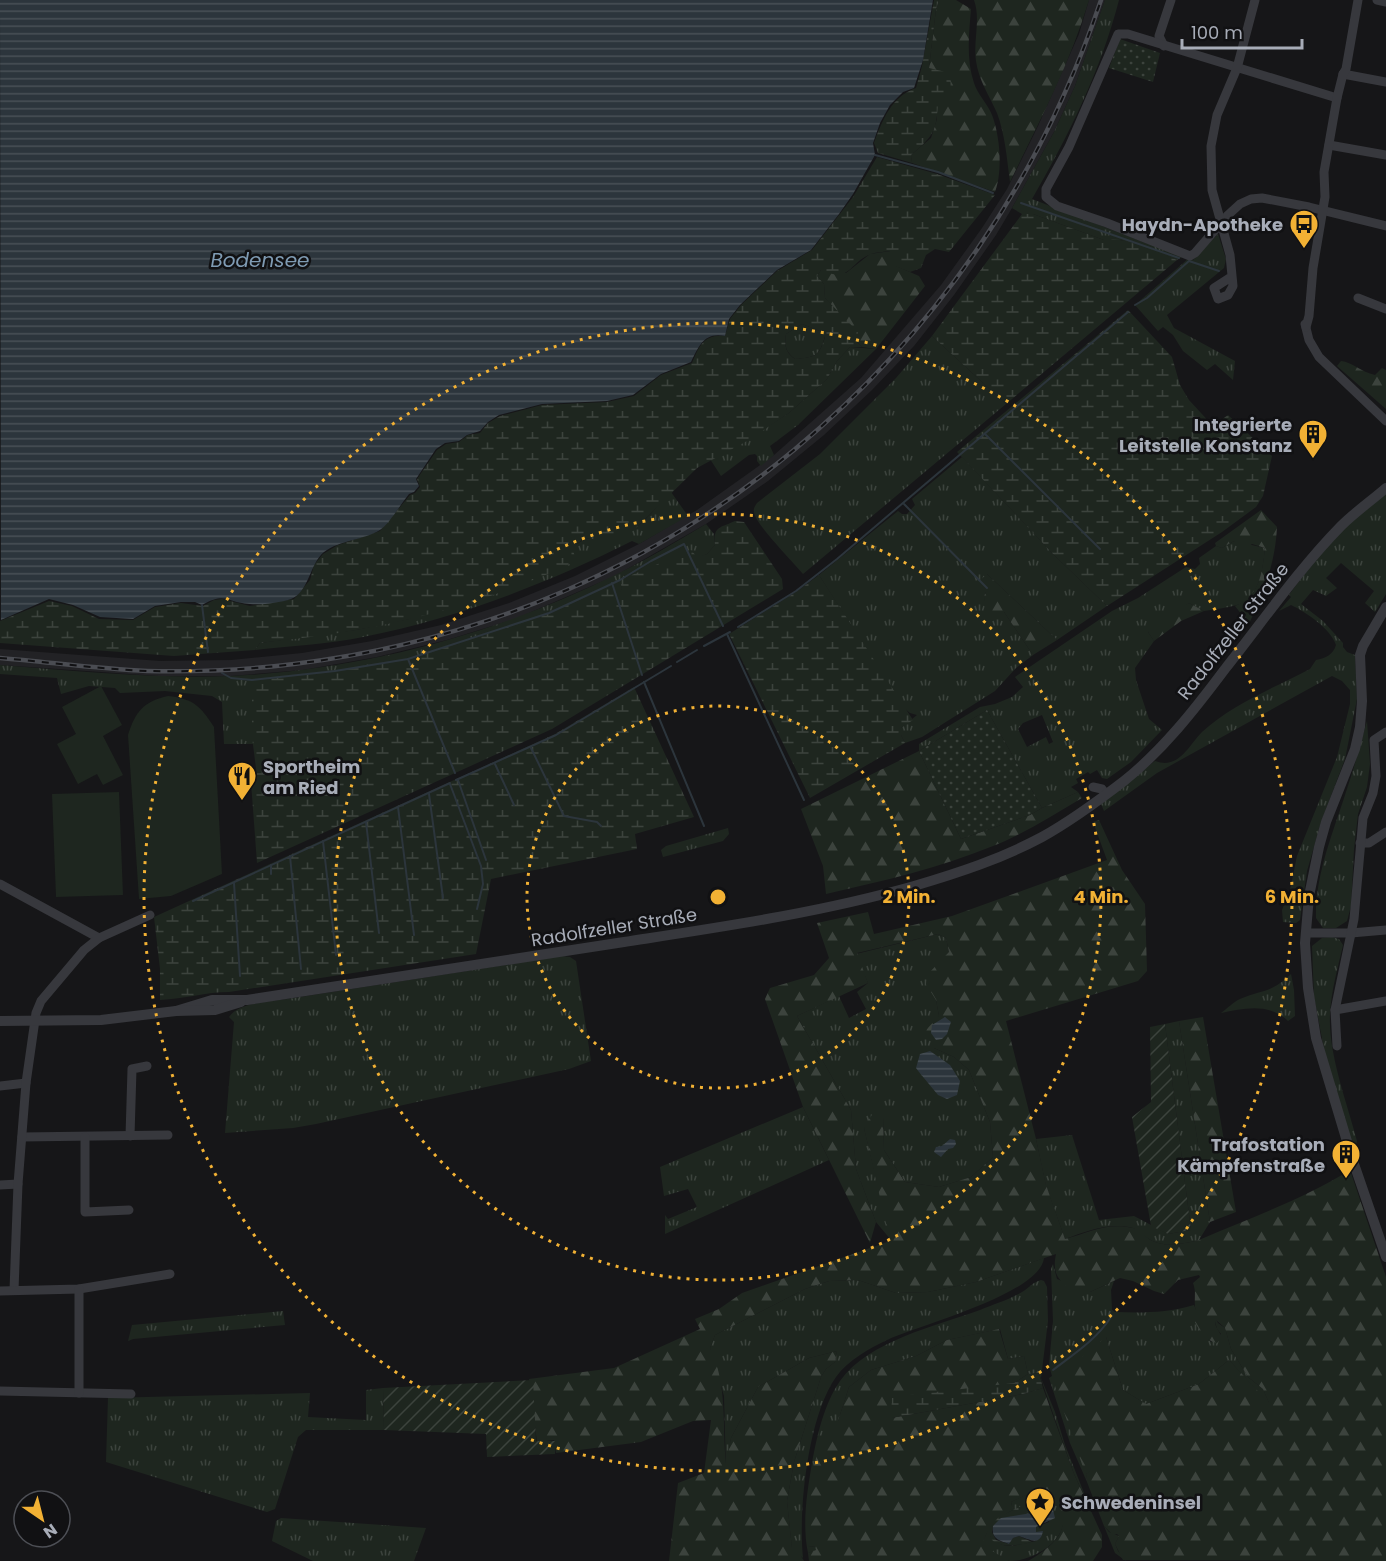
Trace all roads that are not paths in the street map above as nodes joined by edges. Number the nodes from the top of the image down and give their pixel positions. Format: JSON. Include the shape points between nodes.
{"nodes":[{"id":1,"x":1171,"y":0,"type":"edge"},
{"id":2,"x":1256,"y":0,"type":"edge"},
{"id":3,"x":1353,"y":0,"type":"edge"},
{"id":4,"x":1358,"y":0,"type":"edge"},
{"id":5,"x":1377,"y":0,"type":"edge"},
{"id":6,"x":1386,"y":2,"type":"edge"},
{"id":7,"x":1164,"y":46,"type":"junction"},
{"id":8,"x":1237,"y":68,"type":"junction"},
{"id":9,"x":1343,"y":74,"type":"junction"},
{"id":10,"x":1386,"y":82,"type":"edge"},
{"id":11,"x":1337,"y":98,"type":"junction"},
{"id":12,"x":1329,"y":145,"type":"junction"},
{"id":13,"x":1386,"y":155,"type":"edge"},
{"id":14,"x":1319,"y":211,"type":"junction"},
{"id":15,"x":1222,"y":224,"type":"junction"},
{"id":16,"x":1386,"y":226,"type":"edge"},
{"id":17,"x":1231,"y":277,"type":"dead end"},
{"id":18,"x":1358,"y":298,"type":"dead end"},
{"id":19,"x":1386,"y":309,"type":"edge"},
{"id":20,"x":1386,"y":421,"type":"edge"},
{"id":21,"x":1386,"y":488,"type":"edge"},
{"id":22,"x":1386,"y":607,"type":"edge"},
{"id":23,"x":1386,"y":732,"type":"edge"},
{"id":24,"x":1093,"y":787,"type":"dead end"},
{"id":25,"x":1106,"y":795,"type":"junction"},
{"id":26,"x":1386,"y":832,"type":"edge"},
{"id":27,"x":1360,"y":843,"type":"junction"},
{"id":28,"x":0,"y":884,"type":"edge"},
{"id":29,"x":150,"y":915,"type":"dead end"},
{"id":30,"x":1386,"y":930,"type":"edge"},
{"id":31,"x":1306,"y":933,"type":"junction"},
{"id":32,"x":1351,"y":933,"type":"junction"},
{"id":33,"x":99,"y":938,"type":"junction"},
{"id":34,"x":1386,"y":1002,"type":"edge"},
{"id":35,"x":1335,"y":1010,"type":"junction"},
{"id":36,"x":0,"y":1021,"type":"edge"},
{"id":37,"x":34,"y":1021,"type":"junction"},
{"id":38,"x":1337,"y":1046,"type":"dead end"},
{"id":39,"x":147,"y":1066,"type":"dead end"},
{"id":40,"x":26,"y":1083,"type":"junction"},
{"id":41,"x":0,"y":1086,"type":"edge"},
{"id":42,"x":168,"y":1134,"type":"dead end"},
{"id":43,"x":130,"y":1136,"type":"junction"},
{"id":44,"x":22,"y":1137,"type":"junction"},
{"id":45,"x":85,"y":1137,"type":"junction"},
{"id":46,"x":18,"y":1184,"type":"junction"},
{"id":47,"x":0,"y":1185,"type":"edge"},
{"id":48,"x":129,"y":1210,"type":"dead end"},
{"id":49,"x":1386,"y":1257,"type":"edge"},
{"id":50,"x":170,"y":1274,"type":"dead end"},
{"id":51,"x":79,"y":1289,"type":"junction"},
{"id":52,"x":14,"y":1290,"type":"junction"},
{"id":53,"x":0,"y":1291,"type":"edge"},
{"id":54,"x":0,"y":1391,"type":"edge"},
{"id":55,"x":79,"y":1393,"type":"junction"},
{"id":56,"x":131,"y":1394,"type":"dead end"}],
"edges":[{"from":1,"to":7,"type":"street","via":[[1159,36]]},
{"from":2,"to":8,"type":"street"},
{"from":3,"to":9,"type":"street","via":[[1340,68]]},
{"from":4,"to":9,"type":"street"},
{"from":5,"to":6,"type":"street"},
{"from":7,"to":8,"type":"street"},
{"from":7,"to":15,"type":"street","via":[[1118,34],[1069,147],[1046,189],[1046,197],[1057,206],[1190,255]]},
{"from":8,"to":11,"type":"street"},
{"from":8,"to":15,"type":"street","via":[[1219,108],[1211,146],[1212,190]]},
{"from":9,"to":10,"type":"street"},
{"from":9,"to":11,"type":"street"},
{"from":11,"to":12,"type":"street"},
{"from":12,"to":13,"type":"street"},
{"from":12,"to":14,"type":"street"},
{"from":14,"to":15,"type":"street","via":[[1251,199],[1240,204]]},
{"from":14,"to":16,"type":"street"},
{"from":14,"to":20,"type":"street","via":[[1306,327],[1309,340],[1320,357]]},
{"from":15,"to":17,"type":"street"},
{"from":18,"to":19,"type":"street"},
{"from":21,"to":25,"type":"street","name":"Radolfzeller Straße","via":[[1340,527],[1304,568],[1181,725]]},
{"from":22,"to":31,"type":"street","via":[[1360,656],[1360,727],[1319,847]]},
{"from":23,"to":27,"type":"street","via":[[1374,740],[1377,776],[1363,818]]},
{"from":24,"to":25,"type":"street","via":[[1102,789]]},
{"from":25,"to":37,"type":"street","name":"Radolfzeller Straße","via":[[1044,836],[999,857],[858,901],[717,928],[247,1000],[212,1000],[176,1011],[101,1020]]},
{"from":26,"to":27,"type":"street","via":[[1369,843]]},
{"from":27,"to":32,"type":"street"},
{"from":28,"to":33,"type":"street"},
{"from":29,"to":33,"type":"street"},
{"from":30,"to":32,"type":"street"},
{"from":31,"to":32,"type":"street"},
{"from":31,"to":49,"type":"street","via":[[1308,988],[1316,1038]]},
{"from":32,"to":35,"type":"street"},
{"from":33,"to":37,"type":"street","via":[[41,1001]]},
{"from":34,"to":35,"type":"street"},
{"from":35,"to":38,"type":"street"},
{"from":36,"to":37,"type":"street","name":"Radolfzeller Straße"},
{"from":37,"to":40,"type":"street"},
{"from":39,"to":43,"type":"street","via":[[132,1069]]},
{"from":40,"to":41,"type":"street"},
{"from":40,"to":44,"type":"street"},
{"from":42,"to":43,"type":"street"},
{"from":43,"to":45,"type":"street"},
{"from":44,"to":45,"type":"street"},
{"from":44,"to":46,"type":"street"},
{"from":45,"to":48,"type":"street","via":[[85,1212]]},
{"from":46,"to":47,"type":"street"},
{"from":46,"to":52,"type":"street"},
{"from":50,"to":51,"type":"street"},
{"from":51,"to":52,"type":"street"},
{"from":51,"to":55,"type":"street"},
{"from":52,"to":53,"type":"street"},
{"from":54,"to":55,"type":"street"},
{"from":55,"to":56,"type":"street"}]}
